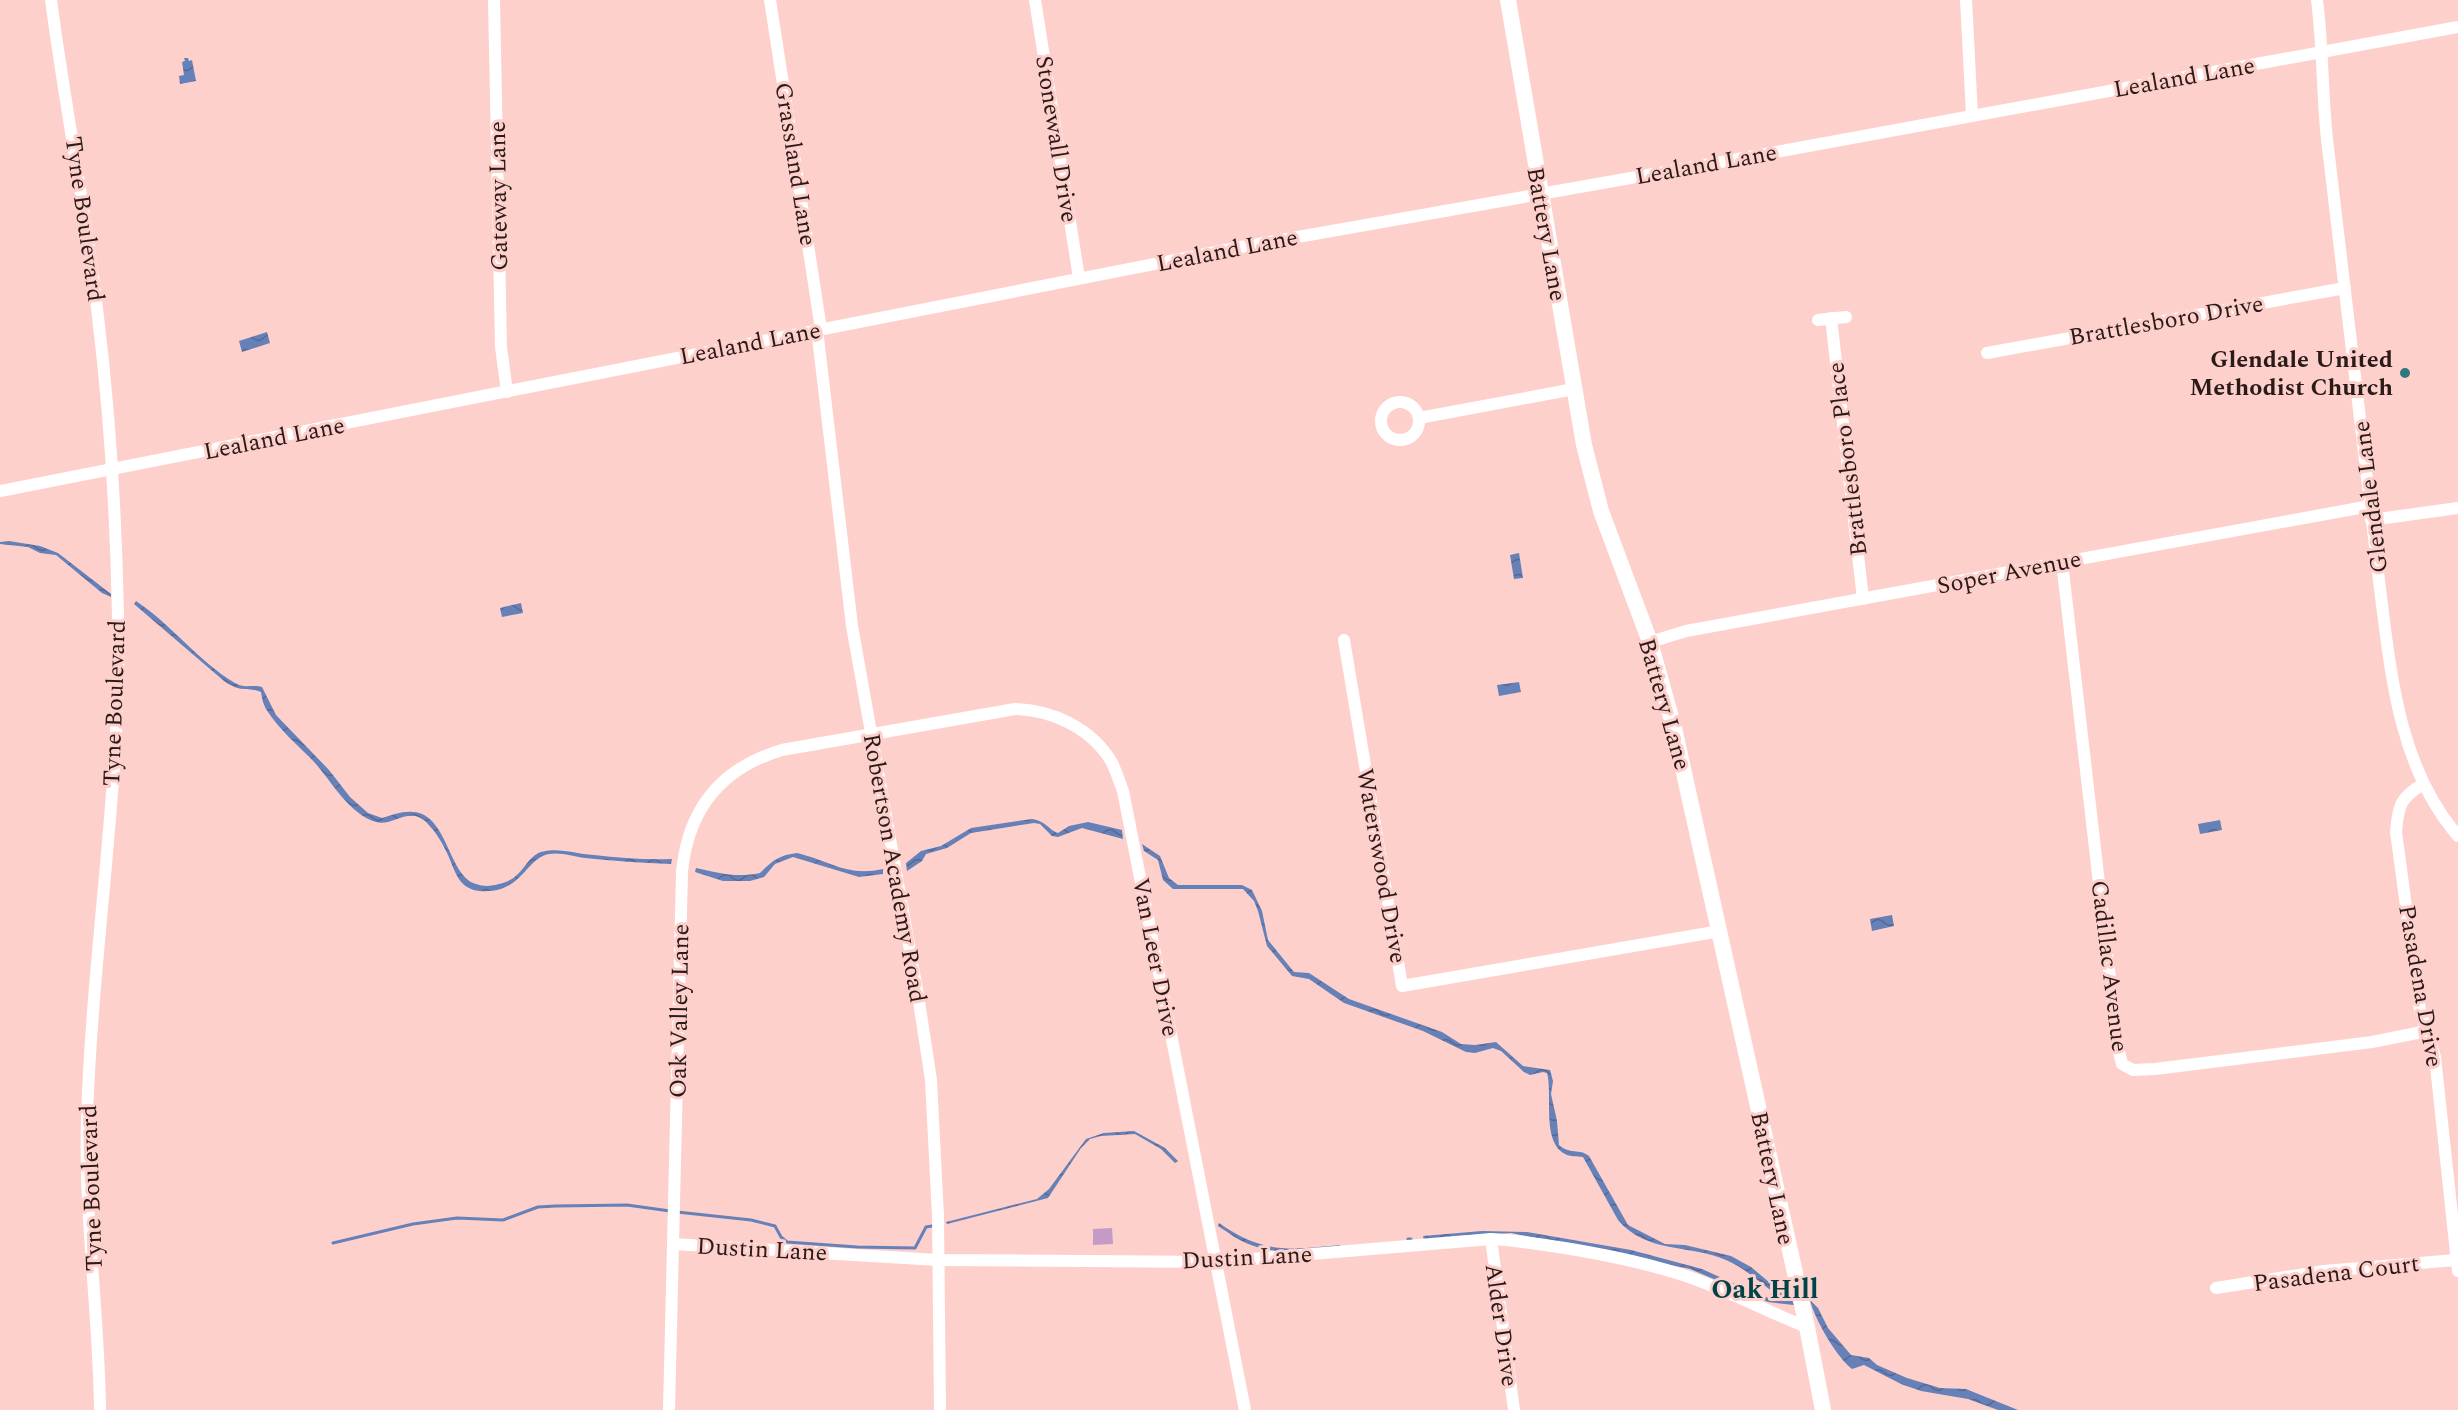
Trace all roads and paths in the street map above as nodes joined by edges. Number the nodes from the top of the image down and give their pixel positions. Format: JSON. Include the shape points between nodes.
{"nodes":[{"id":1,"x":51,"y":0,"type":"edge"},
{"id":2,"x":495,"y":0,"type":"edge"},
{"id":3,"x":770,"y":0,"type":"edge"},
{"id":4,"x":1035,"y":0,"type":"edge"},
{"id":5,"x":1508,"y":0,"type":"edge"},
{"id":6,"x":1966,"y":0,"type":"edge"},
{"id":7,"x":2317,"y":0,"type":"edge"},
{"id":8,"x":2458,"y":27,"type":"edge"},
{"id":9,"x":2321,"y":52,"type":"junction"},
{"id":10,"x":1972,"y":115,"type":"junction"},
{"id":11,"x":1540,"y":193,"type":"junction"},
{"id":12,"x":1079,"y":278,"type":"junction"},
{"id":13,"x":2345,"y":288,"type":"junction"},
{"id":14,"x":1846,"y":317,"type":"dead end"},
{"id":15,"x":1831,"y":318,"type":"junction"},
{"id":16,"x":1818,"y":320,"type":"dead end"},
{"id":17,"x":819,"y":329,"type":"junction"},
{"id":18,"x":1987,"y":353,"type":"dead end"},
{"id":19,"x":1574,"y":389,"type":"junction"},
{"id":20,"x":507,"y":392,"type":"junction"},
{"id":21,"x":1419,"y":417,"type":"dead end"},
{"id":22,"x":112,"y":469,"type":"junction"},
{"id":23,"x":0,"y":491,"type":"edge"},
{"id":24,"x":2370,"y":506,"type":"junction"},
{"id":25,"x":2458,"y":508,"type":"edge"},
{"id":26,"x":2371,"y":520,"type":"junction"},
{"id":27,"x":2062,"y":562,"type":"junction"},
{"id":28,"x":1863,"y":599,"type":"junction"},
{"id":29,"x":1344,"y":640,"type":"dead end"},
{"id":30,"x":1650,"y":642,"type":"junction"},
{"id":31,"x":871,"y":734,"type":"junction"},
{"id":32,"x":2423,"y":784,"type":"junction"},
{"id":33,"x":2458,"y":836,"type":"edge"},
{"id":34,"x":1720,"y":931,"type":"junction"},
{"id":35,"x":2427,"y":1032,"type":"junction"},
{"id":36,"x":1491,"y":1239,"type":"junction"},
{"id":37,"x":673,"y":1244,"type":"junction"},
{"id":38,"x":938,"y":1260,"type":"junction"},
{"id":39,"x":1217,"y":1262,"type":"junction"},
{"id":40,"x":2457,"y":1265,"type":"edge"},
{"id":41,"x":2216,"y":1288,"type":"dead end"},
{"id":42,"x":1807,"y":1327,"type":"junction"},
{"id":43,"x":100,"y":1410,"type":"edge"},
{"id":44,"x":669,"y":1410,"type":"edge"},
{"id":45,"x":940,"y":1410,"type":"edge"},
{"id":46,"x":1245,"y":1410,"type":"edge"},
{"id":47,"x":1514,"y":1410,"type":"edge"},
{"id":48,"x":1823,"y":1410,"type":"edge"}],
"edges":[{"from":1,"to":22,"type":"street","name":"Tyne Boulevard","via":[[95,287]]},
{"from":2,"to":20,"type":"street","name":"Gateway Lane","via":[[501,338]]},
{"from":3,"to":17,"type":"street","name":"Grassland Lane"},
{"from":4,"to":12,"type":"street","name":"Stonewall Drive"},
{"from":5,"to":11,"type":"main road","name":"Battery Lane"},
{"from":6,"to":10,"type":"street"},
{"from":7,"to":9,"type":"street","name":"Glendale Lane"},
{"from":8,"to":9,"type":"street","name":"Lealand Lane"},
{"from":9,"to":10,"type":"street","name":"Lealand Lane"},
{"from":9,"to":13,"type":"street","name":"Glendale Lane"},
{"from":10,"to":11,"type":"street","name":"Lealand Lane"},
{"from":11,"to":12,"type":"street","name":"Lealand Lane"},
{"from":11,"to":19,"type":"main road","name":"Battery Lane"},
{"from":12,"to":17,"type":"street","name":"Lealand Lane"},
{"from":13,"to":18,"type":"street","name":"Brattlesboro Drive"},
{"from":13,"to":24,"type":"street","name":"Glendale Lane"},
{"from":14,"to":15,"type":"street"},
{"from":15,"to":16,"type":"street"},
{"from":15,"to":28,"type":"street","name":"Brattlesboro Place"},
{"from":17,"to":20,"type":"street","name":"Lealand Lane"},
{"from":17,"to":31,"type":"street","name":"Robertson Academy Road","via":[[846,585]]},
{"from":19,"to":21,"type":"street"},
{"from":19,"to":30,"type":"main road","name":"Battery Lane","via":[[1599,506]]},
{"from":20,"to":22,"type":"street","name":"Lealand Lane"},
{"from":22,"to":23,"type":"street","name":"Lealand Lane"},
{"from":22,"to":43,"type":"street","name":"Tyne Boulevard","via":[[117,691],[87,1118]]},
{"from":24,"to":26,"type":"street","name":"Glendale Lane"},
{"from":24,"to":27,"type":"street","name":"Soper Avenue"},
{"from":25,"to":26,"type":"street"},
{"from":26,"to":32,"type":"street","name":"Glendale Lane","via":[[2395,692]]},
{"from":27,"to":28,"type":"street","name":"Soper Avenue"},
{"from":27,"to":35,"type":"street","name":"Cadillac Avenue","via":[[2122,1064],[2133,1070],[2156,1069]]},
{"from":28,"to":30,"type":"street","name":"Soper Avenue","via":[[1686,631]]},
{"from":29,"to":34,"type":"street","name":"Waterswood Drive","via":[[1402,986]]},
{"from":30,"to":34,"type":"main road","name":"Battery Lane","via":[[1681,753]]},
{"from":31,"to":37,"type":"street","name":"Oak Valley Lane","via":[[782,750],[752,760],[720,784],[701,807],[693,825],[682,881]]},
{"from":31,"to":38,"type":"street","name":"Robertson Academy Road","via":[[929,1059]]},
{"from":31,"to":39,"type":"street","name":"Van Leer Drive","via":[[988,712],[1027,709],[1072,724],[1094,740],[1111,761],[1126,806]]},
{"from":32,"to":33,"type":"street","name":"Glendale Lane"},
{"from":32,"to":35,"type":"street","name":"Pasadena Drive","via":[[2401,802],[2396,832],[2420,1010]]},
{"from":34,"to":42,"type":"main road","name":"Battery Lane"},
{"from":35,"to":40,"type":"street","name":"Pasadena Drive","via":[[2435,1057]]},
{"from":36,"to":39,"type":"street","name":"Dustin Lane"},
{"from":36,"to":42,"type":"street","name":"Dustin Lane","via":[[1555,1247],[1682,1275]]},
{"from":36,"to":47,"type":"street","name":"Alder Drive"},
{"from":37,"to":38,"type":"street","name":"Dustin Lane"},
{"from":37,"to":44,"type":"street","name":"Oak Valley Lane"},
{"from":38,"to":39,"type":"street","name":"Dustin Lane"},
{"from":38,"to":45,"type":"street","name":"Robertson Academy Road"},
{"from":39,"to":46,"type":"street","name":"Van Leer Drive"},
{"from":40,"to":41,"type":"street","name":"Pasadena Court","via":[[2324,1271]]},
{"from":42,"to":48,"type":"main road","name":"Battery Lane"}]}
